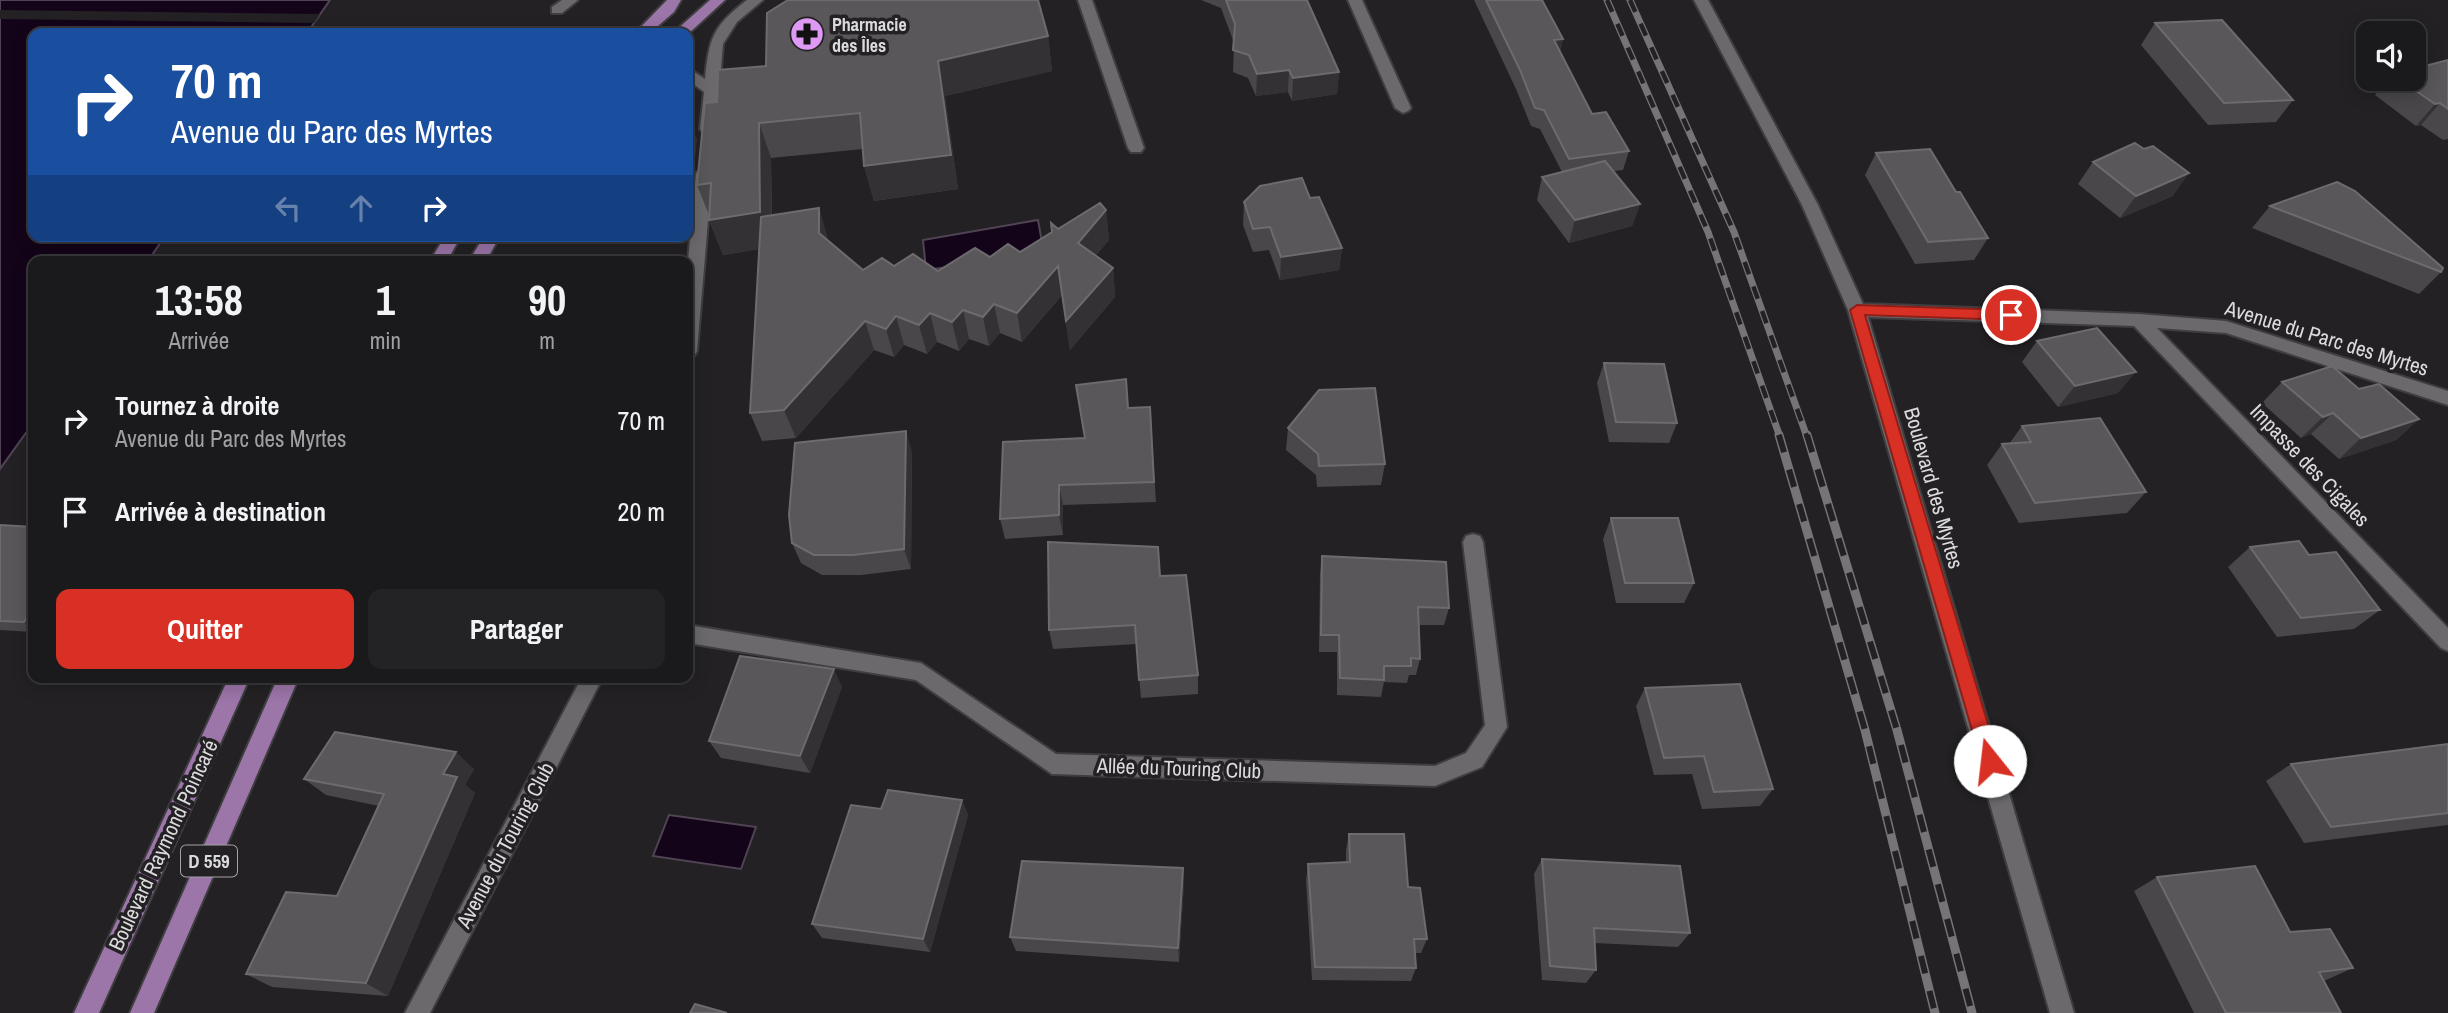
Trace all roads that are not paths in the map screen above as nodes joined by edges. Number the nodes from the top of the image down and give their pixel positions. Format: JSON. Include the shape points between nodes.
{"nodes":[{"id":1,"x":571,"y":0,"type":"edge"},
{"id":2,"x":674,"y":0,"type":"edge"},
{"id":3,"x":718,"y":0,"type":"edge"},
{"id":4,"x":756,"y":0,"type":"edge"},
{"id":5,"x":1085,"y":0,"type":"edge"},
{"id":6,"x":1354,"y":0,"type":"edge"},
{"id":7,"x":1701,"y":0,"type":"edge"},
{"id":8,"x":557,"y":10,"type":"dead end"},
{"id":9,"x":648,"y":28,"type":"edge"},
{"id":10,"x":686,"y":28,"type":"edge"},
{"id":11,"x":693,"y":77,"type":"edge"},
{"id":12,"x":712,"y":91,"type":"junction"},
{"id":13,"x":1403,"y":108,"type":"dead end"},
{"id":14,"x":1136,"y":148,"type":"dead end"},
{"id":15,"x":693,"y":296,"type":"edge"},
{"id":16,"x":1857,"y":310,"type":"junction"},
{"id":17,"x":2139,"y":320,"type":"junction"},
{"id":18,"x":2448,"y":398,"type":"edge"},
{"id":19,"x":1473,"y":542,"type":"dead end"},
{"id":20,"x":693,"y":635,"type":"edge"},
{"id":21,"x":2448,"y":642,"type":"edge"},
{"id":22,"x":237,"y":683,"type":"edge"},
{"id":23,"x":286,"y":683,"type":"edge"},
{"id":24,"x":590,"y":683,"type":"edge"},
{"id":25,"x":86,"y":1013,"type":"edge"},
{"id":26,"x":142,"y":1013,"type":"edge"},
{"id":27,"x":417,"y":1013,"type":"edge"},
{"id":28,"x":2062,"y":1013,"type":"edge"}],
"edges":[{"from":1,"to":8,"type":"lane"},
{"from":2,"to":9,"type":"main road"},
{"from":3,"to":10,"type":"main road"},
{"from":4,"to":12,"type":"street","via":[[731,19],[716,44]]},
{"from":5,"to":14,"type":"street"},
{"from":6,"to":13,"type":"street"},
{"from":7,"to":16,"type":"street","name":"Boulevard des Myrtes","via":[[1810,205]]},
{"from":11,"to":12,"type":"street"},
{"from":12,"to":15,"type":"street"},
{"from":16,"to":17,"type":"street","name":"Avenue du Parc des Myrtes"},
{"from":16,"to":28,"type":"street","name":"Boulevard des Myrtes"},
{"from":17,"to":18,"type":"street","name":"Avenue du Parc des Myrtes","via":[[2226,327]]},
{"from":17,"to":21,"type":"street","name":"Impasse des Cigales"},
{"from":19,"to":20,"type":"street","name":"Allée du Touring Club","via":[[1496,727],[1474,760],[1435,775],[1052,764],[921,672]]},
{"from":22,"to":25,"type":"main road","name":"Boulevard Raymond Poincaré","number":"D 559"},
{"from":23,"to":26,"type":"main road","number":"D 559"},
{"from":24,"to":27,"type":"street","name":"Avenue du Touring Club"}]}
